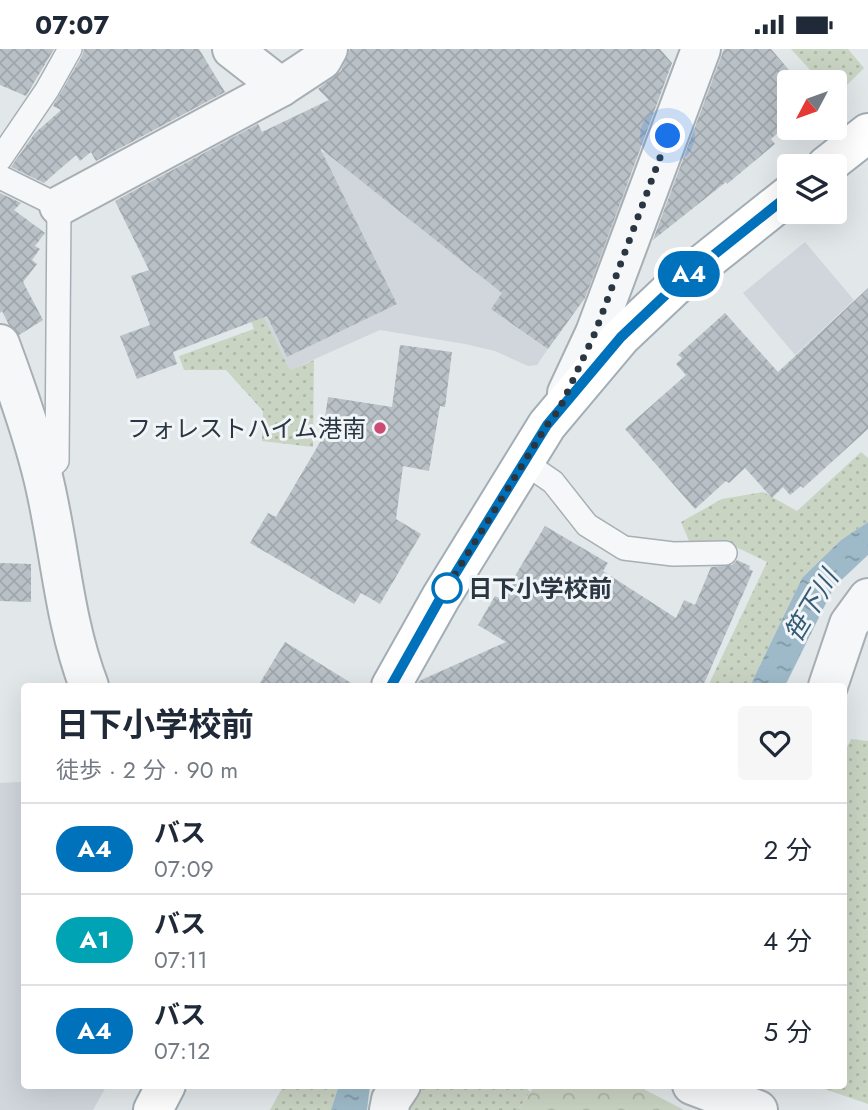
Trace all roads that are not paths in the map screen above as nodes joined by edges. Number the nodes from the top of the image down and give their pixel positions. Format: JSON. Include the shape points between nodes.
{"nodes":[{"id":1,"x":70,"y":49,"type":"edge"},
{"id":2,"x":232,"y":49,"type":"edge"},
{"id":3,"x":328,"y":49,"type":"edge"},
{"id":4,"x":693,"y":54,"type":"edge"},
{"id":5,"x":281,"y":87,"type":"junction"},
{"id":6,"x":868,"y":133,"type":"edge"},
{"id":7,"x":841,"y":154,"type":"edge"},
{"id":8,"x":0,"y":159,"type":"edge"},
{"id":9,"x":0,"y":177,"type":"edge"},
{"id":10,"x":777,"y":205,"type":"edge"},
{"id":11,"x":59,"y":206,"type":"junction"},
{"id":12,"x":0,"y":344,"type":"edge"},
{"id":13,"x":559,"y":410,"type":"junction"},
{"id":14,"x":524,"y":461,"type":"junction"},
{"id":15,"x":43,"y":475,"type":"junction"},
{"id":16,"x":725,"y":552,"type":"dead end"},
{"id":17,"x":865,"y":605,"type":"edge"},
{"id":18,"x":88,"y":683,"type":"edge"},
{"id":19,"x":393,"y":683,"type":"edge"},
{"id":20,"x":829,"y":683,"type":"edge"},
{"id":21,"x":164,"y":1089,"type":"edge"},
{"id":22,"x":398,"y":1089,"type":"edge"},
{"id":23,"x":703,"y":1089,"type":"edge"},
{"id":24,"x":153,"y":1110,"type":"edge"},
{"id":25,"x":389,"y":1110,"type":"edge"},
{"id":26,"x":758,"y":1110,"type":"edge"}],
"edges":[{"from":1,"to":8,"type":"lane"},
{"from":2,"to":5,"type":"street"},
{"from":3,"to":5,"type":"street","via":[[322,59]]},
{"from":4,"to":13,"type":"street","via":[[595,333]]},
{"from":5,"to":11,"type":"street"},
{"from":6,"to":7,"type":"main road"},
{"from":9,"to":11,"type":"lane"},
{"from":10,"to":13,"type":"main road","via":[[676,285],[621,337]]},
{"from":11,"to":15,"type":"lane","via":[[57,461]]},
{"from":12,"to":15,"type":"street"},
{"from":13,"to":14,"type":"main road"},
{"from":14,"to":16,"type":"lane","via":[[553,482],[587,525],[624,548],[673,554]]},
{"from":14,"to":19,"type":"main road"},
{"from":15,"to":18,"type":"street","via":[[62,590]]},
{"from":17,"to":20,"type":"street","via":[[849,624]]},
{"from":21,"to":24,"type":"main road"},
{"from":22,"to":25,"type":"street"},
{"from":23,"to":26,"type":"street"}]}
